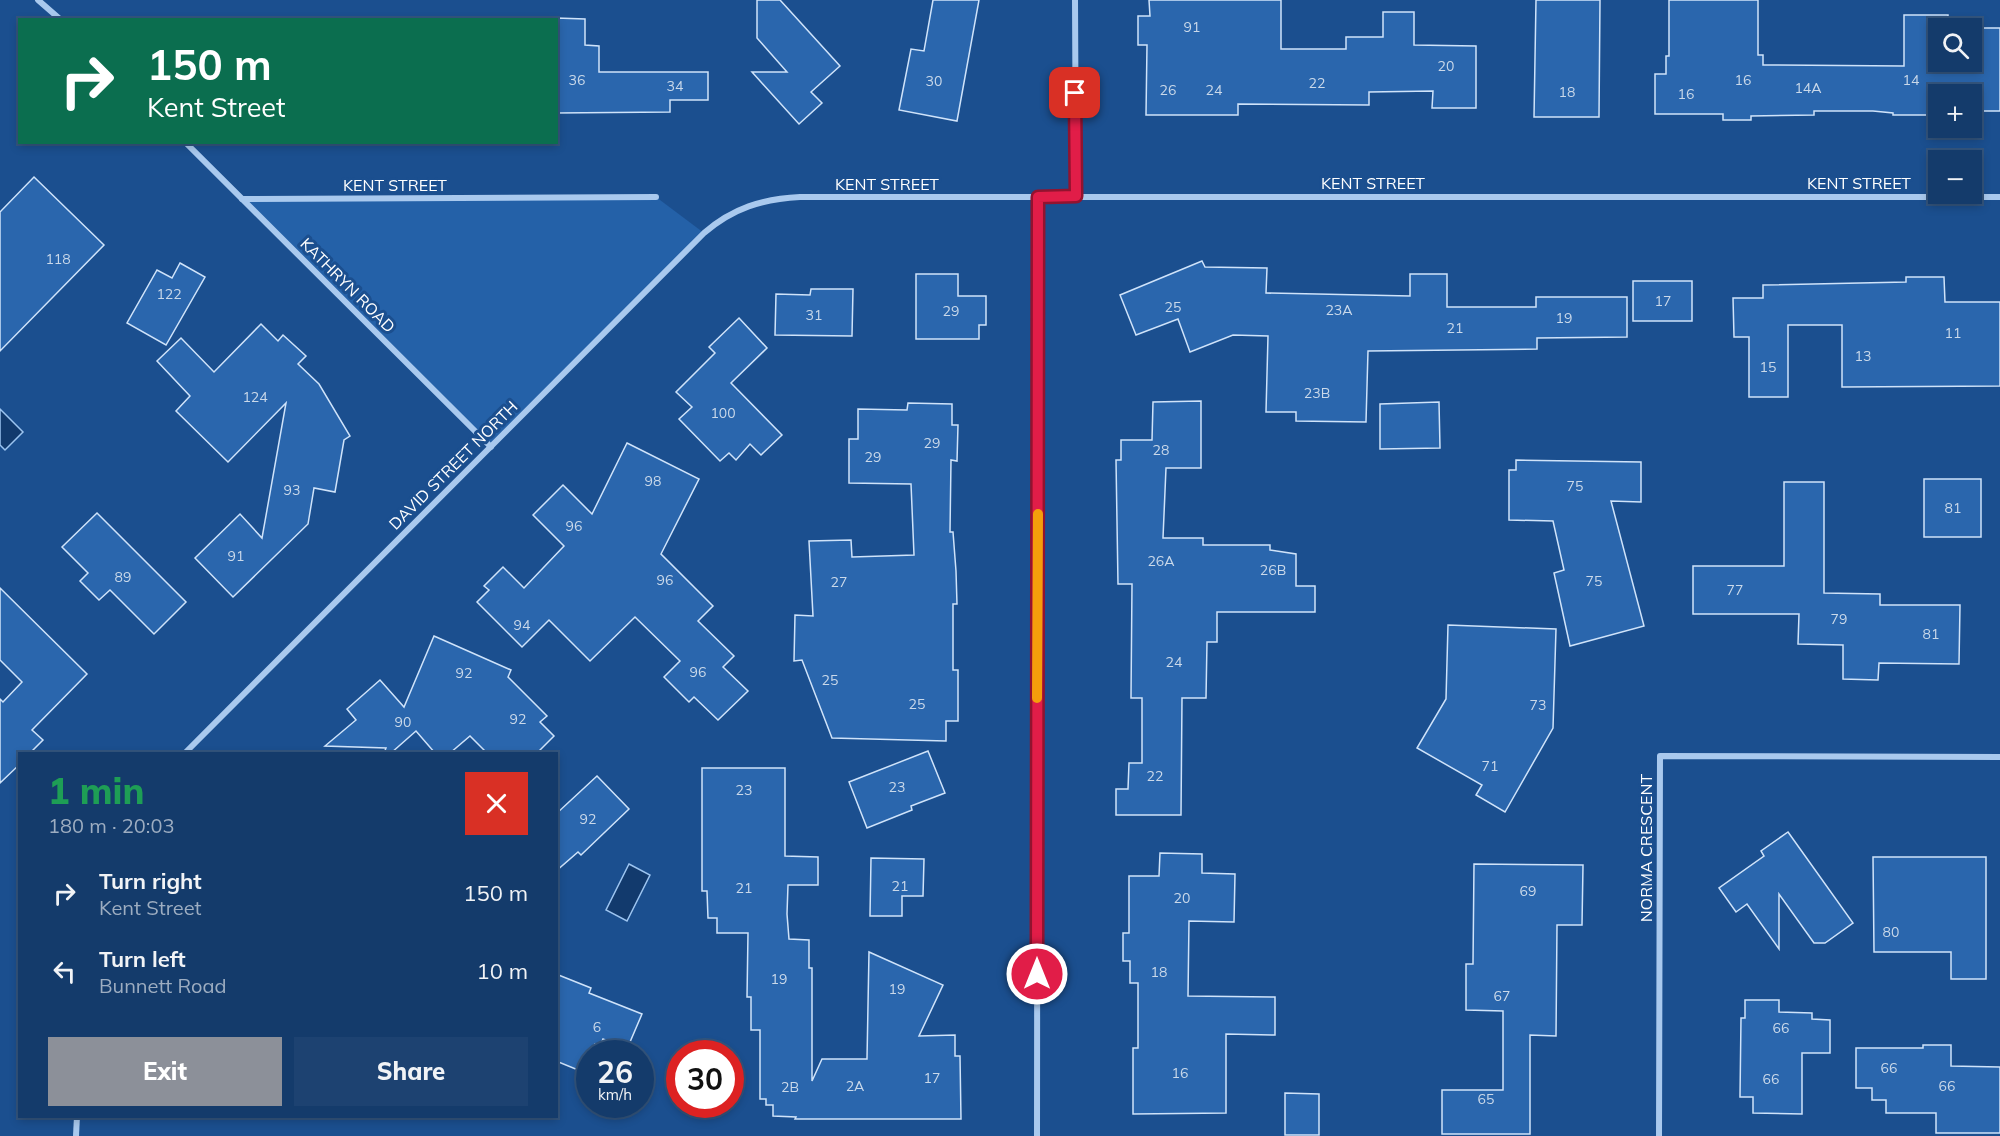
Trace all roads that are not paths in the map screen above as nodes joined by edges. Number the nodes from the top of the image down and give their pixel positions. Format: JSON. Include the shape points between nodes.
{"nodes":[{"id":1,"x":38,"y":0,"type":"edge"},
{"id":2,"x":1075,"y":0,"type":"edge"},
{"id":3,"x":59,"y":18,"type":"edge"},
{"id":4,"x":187,"y":144,"type":"edge"},
{"id":5,"x":657,"y":196,"type":"dead end"},
{"id":6,"x":1076,"y":196,"type":"junction"},
{"id":7,"x":2000,"y":196,"type":"edge"},
{"id":8,"x":1038,"y":197,"type":"junction"},
{"id":9,"x":242,"y":199,"type":"junction"},
{"id":10,"x":747,"y":205,"type":"joint"},
{"id":11,"x":490,"y":447,"type":"junction"},
{"id":12,"x":186,"y":752,"type":"edge"},
{"id":13,"x":2000,"y":757,"type":"edge"},
{"id":14,"x":76,"y":1118,"type":"edge"},
{"id":15,"x":76,"y":1136,"type":"edge"},
{"id":16,"x":1037,"y":1136,"type":"edge"},
{"id":17,"x":1659,"y":1136,"type":"edge"}],
"edges":[{"from":1,"to":3,"type":"street"},
{"from":2,"to":6,"type":"street"},
{"from":4,"to":9,"type":"street","name":"KATHRYN ROAD"},
{"from":5,"to":9,"type":"street","name":"KENT STREET"},
{"from":6,"to":7,"type":"street","name":"KENT STREET"},
{"from":6,"to":8,"type":"street","name":"KENT STREET"},
{"from":8,"to":10,"type":"street","name":"KENT STREET","via":[[800,197]]},
{"from":8,"to":16,"type":"street"},
{"from":9,"to":11,"type":"street","name":"KATHRYN ROAD"},
{"from":10,"to":11,"type":"street","name":"DAVID STREET NORTH","via":[[704,233]]},
{"from":11,"to":12,"type":"street","name":"DAVID STREET NORTH"},
{"from":13,"to":17,"type":"street","name":"NORMA CRESCENT","via":[[1660,756]]},
{"from":14,"to":15,"type":"street"}]}
